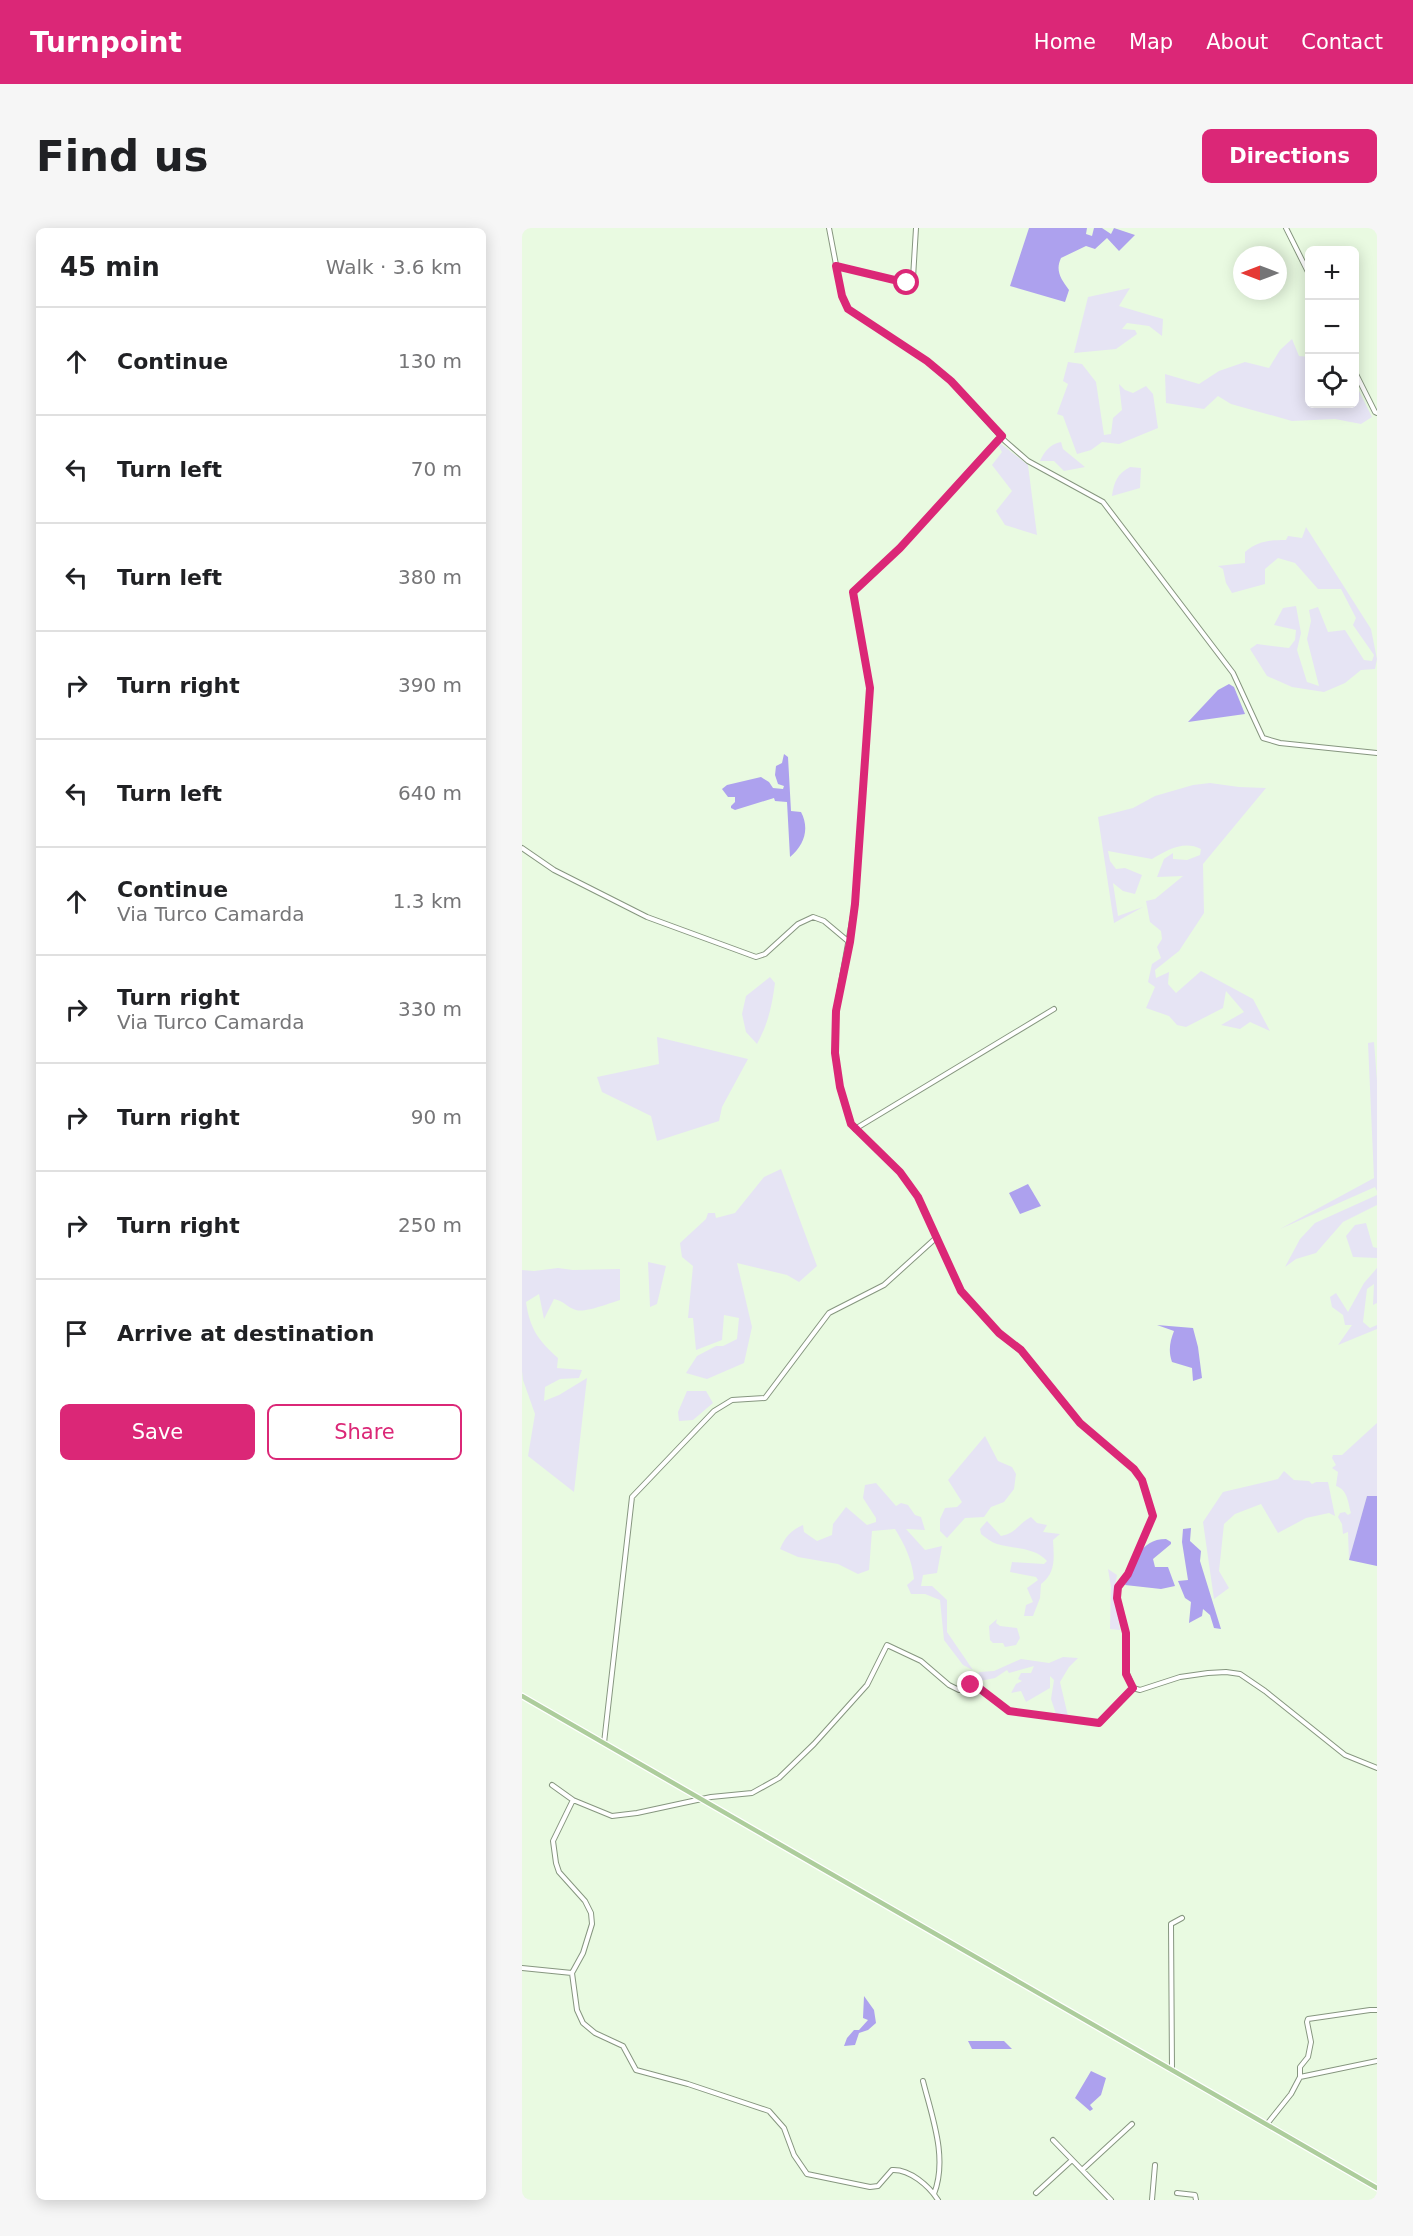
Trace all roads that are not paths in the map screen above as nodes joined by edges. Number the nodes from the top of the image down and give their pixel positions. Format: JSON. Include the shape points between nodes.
{"nodes":[{"id":1,"x":829,"y":228,"type":"edge"},
{"id":2,"x":916,"y":228,"type":"edge"},
{"id":3,"x":1286,"y":228,"type":"edge"},
{"id":4,"x":836,"y":266,"type":"junction"},
{"id":5,"x":1305,"y":266,"type":"edge"},
{"id":6,"x":1359,"y":380,"type":"edge"},
{"id":7,"x":1377,"y":413,"type":"edge"},
{"id":8,"x":1002,"y":436,"type":"junction"},
{"id":9,"x":1377,"y":753,"type":"edge"},
{"id":10,"x":522,"y":848,"type":"edge"},
{"id":11,"x":850,"y":942,"type":"junction"},
{"id":12,"x":1054,"y":1009,"type":"dead end"},
{"id":13,"x":855,"y":1129,"type":"junction"},
{"id":14,"x":937,"y":1237,"type":"junction"},
{"id":15,"x":1133,"y":1688,"type":"junction"},
{"id":16,"x":522,"y":1696,"type":"edge"},
{"id":17,"x":604,"y":1743,"type":"junction"},
{"id":18,"x":1377,"y":1768,"type":"edge"},
{"id":19,"x":552,"y":1785,"type":"dead end"},
{"id":20,"x":701,"y":1799,"type":"junction"},
{"id":21,"x":573,"y":1800,"type":"junction"},
{"id":22,"x":1182,"y":1918,"type":"dead end"},
{"id":23,"x":522,"y":1968,"type":"edge"},
{"id":24,"x":572,"y":1973,"type":"junction"},
{"id":25,"x":1377,"y":2010,"type":"edge"},
{"id":26,"x":1377,"y":2061,"type":"edge"},
{"id":27,"x":1172,"y":2070,"type":"junction"},
{"id":28,"x":1300,"y":2077,"type":"junction"},
{"id":29,"x":923,"y":2081,"type":"dead end"},
{"id":30,"x":1132,"y":2124,"type":"dead end"},
{"id":31,"x":1267,"y":2124,"type":"junction"},
{"id":32,"x":1053,"y":2140,"type":"dead end"},
{"id":33,"x":1072,"y":2160,"type":"junction"},
{"id":34,"x":1155,"y":2165,"type":"dead end"},
{"id":35,"x":1082,"y":2170,"type":"junction"},
{"id":36,"x":1377,"y":2188,"type":"edge"},
{"id":37,"x":1036,"y":2193,"type":"dead end"},
{"id":38,"x":1177,"y":2193,"type":"dead end"},
{"id":39,"x":934,"y":2194,"type":"junction"},
{"id":40,"x":938,"y":2200,"type":"edge"},
{"id":41,"x":1112,"y":2200,"type":"edge"},
{"id":42,"x":1152,"y":2200,"type":"edge"},
{"id":43,"x":1196,"y":2200,"type":"edge"}],
"edges":[{"from":1,"to":4,"type":"street"},
{"from":2,"to":4,"type":"street","via":[[913,278],[907,283]]},
{"from":3,"to":5,"type":"street"},
{"from":4,"to":8,"type":"street","via":[[844,303],[854,315],[927,361]]},
{"from":6,"to":7,"type":"street"},
{"from":8,"to":9,"type":"street","via":[[1028,461],[1103,502],[1233,673],[1263,738],[1280,744]]},
{"from":8,"to":11,"type":"street","via":[[900,548],[853,592],[870,688]]},
{"from":10,"to":11,"type":"street","via":[[554,870],[647,917],[756,957],[813,917]]},
{"from":11,"to":13,"type":"street","via":[[836,1011],[835,1053],[840,1087]]},
{"from":12,"to":13,"type":"street"},
{"from":13,"to":14,"type":"street","via":[[900,1172],[922,1204]]},
{"from":14,"to":15,"type":"street","via":[[961,1291],[999,1333],[1021,1350],[1080,1423],[1142,1480],[1153,1516],[1117,1592],[1126,1633],[1125,1668]]},
{"from":14,"to":17,"type":"street","via":[[884,1285],[829,1313],[765,1398],[732,1400],[714,1411],[632,1497]]},
{"from":15,"to":18,"type":"street","via":[[1140,1690],[1208,1673],[1240,1674],[1345,1755]]},
{"from":15,"to":20,"type":"street","via":[[1099,1723],[1009,1711],[974,1685],[959,1690],[948,1685],[921,1661],[887,1644],[867,1685],[779,1778],[752,1793]]},
{"from":16,"to":17,"type":"main road"},
{"from":17,"to":20,"type":"main road"},
{"from":19,"to":21,"type":"street"},
{"from":20,"to":21,"type":"street","via":[[612,1816]]},
{"from":20,"to":27,"type":"main road"},
{"from":21,"to":24,"type":"street","via":[[553,1841],[559,1872],[591,1913],[584,1953]]},
{"from":22,"to":27,"type":"street","via":[[1170,1924]]},
{"from":23,"to":24,"type":"street"},
{"from":24,"to":39,"type":"street","via":[[577,2010],[584,2023],[595,2033],[623,2046],[636,2070],[769,2111],[784,2128],[794,2156],[807,2174],[870,2187],[878,2186],[892,2170],[897,2170],[912,2176]]},
{"from":25,"to":28,"type":"street","via":[[1308,2019],[1310,2051],[1300,2067]]},
{"from":26,"to":28,"type":"street"},
{"from":27,"to":31,"type":"main road"},
{"from":28,"to":31,"type":"street"},
{"from":29,"to":39,"type":"street","via":[[939,2150]]},
{"from":30,"to":35,"type":"street"},
{"from":31,"to":36,"type":"main road"},
{"from":32,"to":33,"type":"street"},
{"from":33,"to":35,"type":"street"},
{"from":33,"to":37,"type":"street"},
{"from":34,"to":42,"type":"street"},
{"from":35,"to":41,"type":"street"},
{"from":38,"to":43,"type":"street","via":[[1195,2195]]},
{"from":39,"to":40,"type":"street"}]}
